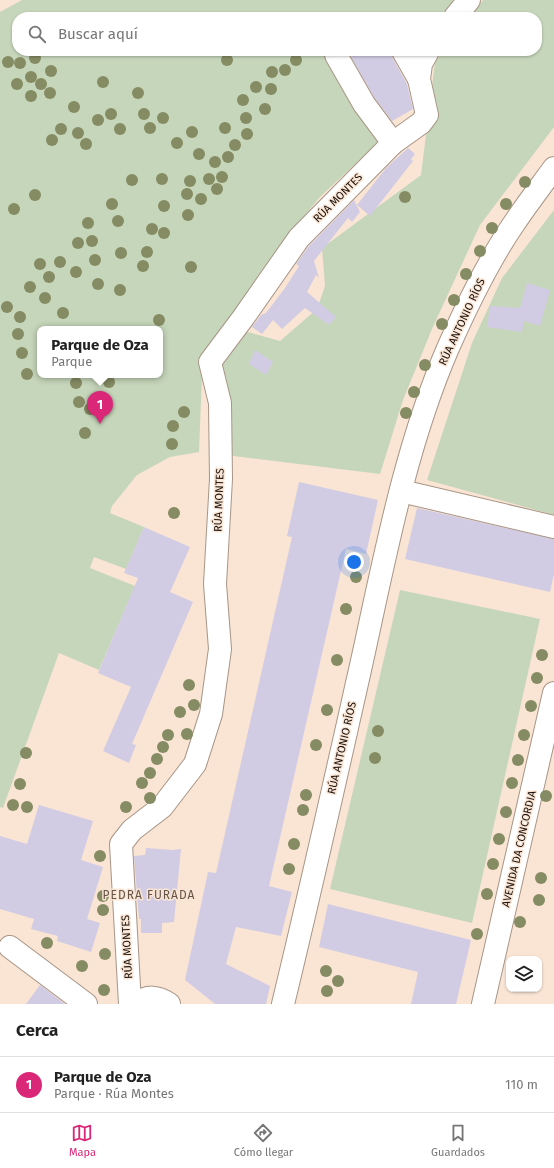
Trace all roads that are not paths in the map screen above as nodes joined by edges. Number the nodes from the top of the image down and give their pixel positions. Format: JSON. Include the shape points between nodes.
{"nodes":[{"id":1,"x":469,"y":0,"type":"edge"},
{"id":2,"x":459,"y":12,"type":"edge"},
{"id":3,"x":337,"y":56,"type":"edge"},
{"id":4,"x":406,"y":56,"type":"edge"},
{"id":5,"x":425,"y":56,"type":"edge"},
{"id":6,"x":419,"y":79,"type":"junction"},
{"id":7,"x":394,"y":143,"type":"junction"},
{"id":8,"x":554,"y":168,"type":"edge"},
{"id":9,"x":401,"y":492,"type":"junction"},
{"id":10,"x":554,"y":527,"type":"edge"},
{"id":11,"x":554,"y":693,"type":"edge"},
{"id":12,"x":546,"y":766,"type":"edge"},
{"id":13,"x":10,"y":947,"type":"dead end"},
{"id":14,"x":86,"y":1004,"type":"edge"},
{"id":15,"x":130,"y":1004,"type":"edge"},
{"id":16,"x":137,"y":1004,"type":"edge"},
{"id":17,"x":169,"y":1004,"type":"edge"},
{"id":18,"x":284,"y":1004,"type":"edge"},
{"id":19,"x":483,"y":1004,"type":"edge"}],
"edges":[{"from":1,"to":2,"type":"street"},
{"from":3,"to":7,"type":"street","via":[[364,104]]},
{"from":4,"to":6,"type":"street"},
{"from":5,"to":6,"type":"street","name":"RÚA MONTES","via":[[421,64]]},
{"from":6,"to":7,"type":"street","name":"RÚA MONTES","via":[[427,115],[421,123]]},
{"from":7,"to":15,"type":"street","name":"RÚA MONTES","via":[[299,238],[210,362],[220,403],[221,479],[215,584],[220,649],[211,714],[196,764],[162,807],[132,830],[121,844]]},
{"from":8,"to":9,"type":"street","name":"RÚA ANTONIO RÍOS","via":[[514,223],[491,262],[454,336],[432,390]]},
{"from":9,"to":10,"type":"street"},
{"from":9,"to":18,"type":"street","name":"RÚA ANTONIO RÍOS"},
{"from":11,"to":12,"type":"street","name":"AVENIDA DA CONCORDIA"},
{"from":12,"to":19,"type":"street","name":"AVENIDA DA CONCORDIA"},
{"from":13,"to":14,"type":"street"},
{"from":16,"to":17,"type":"street","via":[[150,997],[162,999]]}]}
